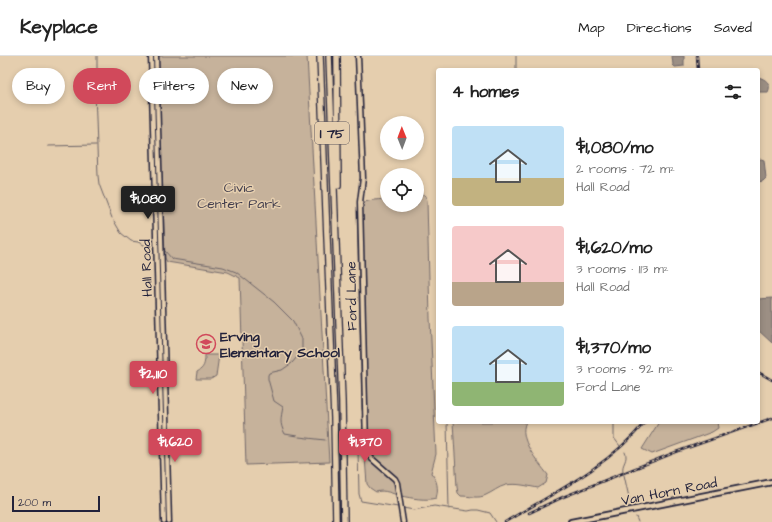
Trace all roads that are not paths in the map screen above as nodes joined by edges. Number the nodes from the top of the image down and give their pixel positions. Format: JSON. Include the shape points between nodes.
{"nodes":[{"id":1,"x":151,"y":56,"type":"edge"},
{"id":2,"x":156,"y":56,"type":"edge"},
{"id":3,"x":317,"y":56,"type":"edge"},
{"id":4,"x":320,"y":56,"type":"edge"},
{"id":5,"x":329,"y":56,"type":"edge"},
{"id":6,"x":358,"y":56,"type":"edge"},
{"id":7,"x":338,"y":58,"type":"edge"},
{"id":8,"x":152,"y":68,"type":"edge"},
{"id":9,"x":155,"y":68,"type":"edge"},
{"id":10,"x":321,"y":84,"type":"junction"},
{"id":11,"x":155,"y":104,"type":"edge"},
{"id":12,"x":335,"y":211,"type":"junction"},
{"id":13,"x":165,"y":473,"type":"junction"},
{"id":14,"x":772,"y":482,"type":"edge"},
{"id":15,"x":164,"y":522,"type":"edge"},
{"id":16,"x":169,"y":522,"type":"edge"},
{"id":17,"x":336,"y":522,"type":"edge"},
{"id":18,"x":344,"y":522,"type":"edge"},
{"id":19,"x":403,"y":522,"type":"edge"},
{"id":20,"x":571,"y":522,"type":"edge"}],
"edges":[{"from":1,"to":8,"type":"street","name":"Hall Road"},
{"from":2,"to":9,"type":"street","name":"Hall Road"},
{"from":3,"to":10,"type":"highway"},
{"from":4,"to":10,"type":"highway","number":"I 75"},
{"from":5,"to":12,"type":"highway","number":"I 75"},
{"from":6,"to":19,"type":"street","name":"Ford Lane","via":[[363,178],[360,202],[366,445],[371,458],[397,483]]},
{"from":7,"to":12,"type":"highway","via":[[338,204]]},
{"from":10,"to":17,"type":"highway","number":"I 75"},
{"from":11,"to":13,"type":"street","name":"Hall Road"},
{"from":12,"to":18,"type":"highway","number":"I 75"},
{"from":13,"to":15,"type":"street","name":"Hall Road"},
{"from":13,"to":16,"type":"street","name":"Hall Road"},
{"from":14,"to":20,"type":"main road","name":"Van Horn Road"}]}
